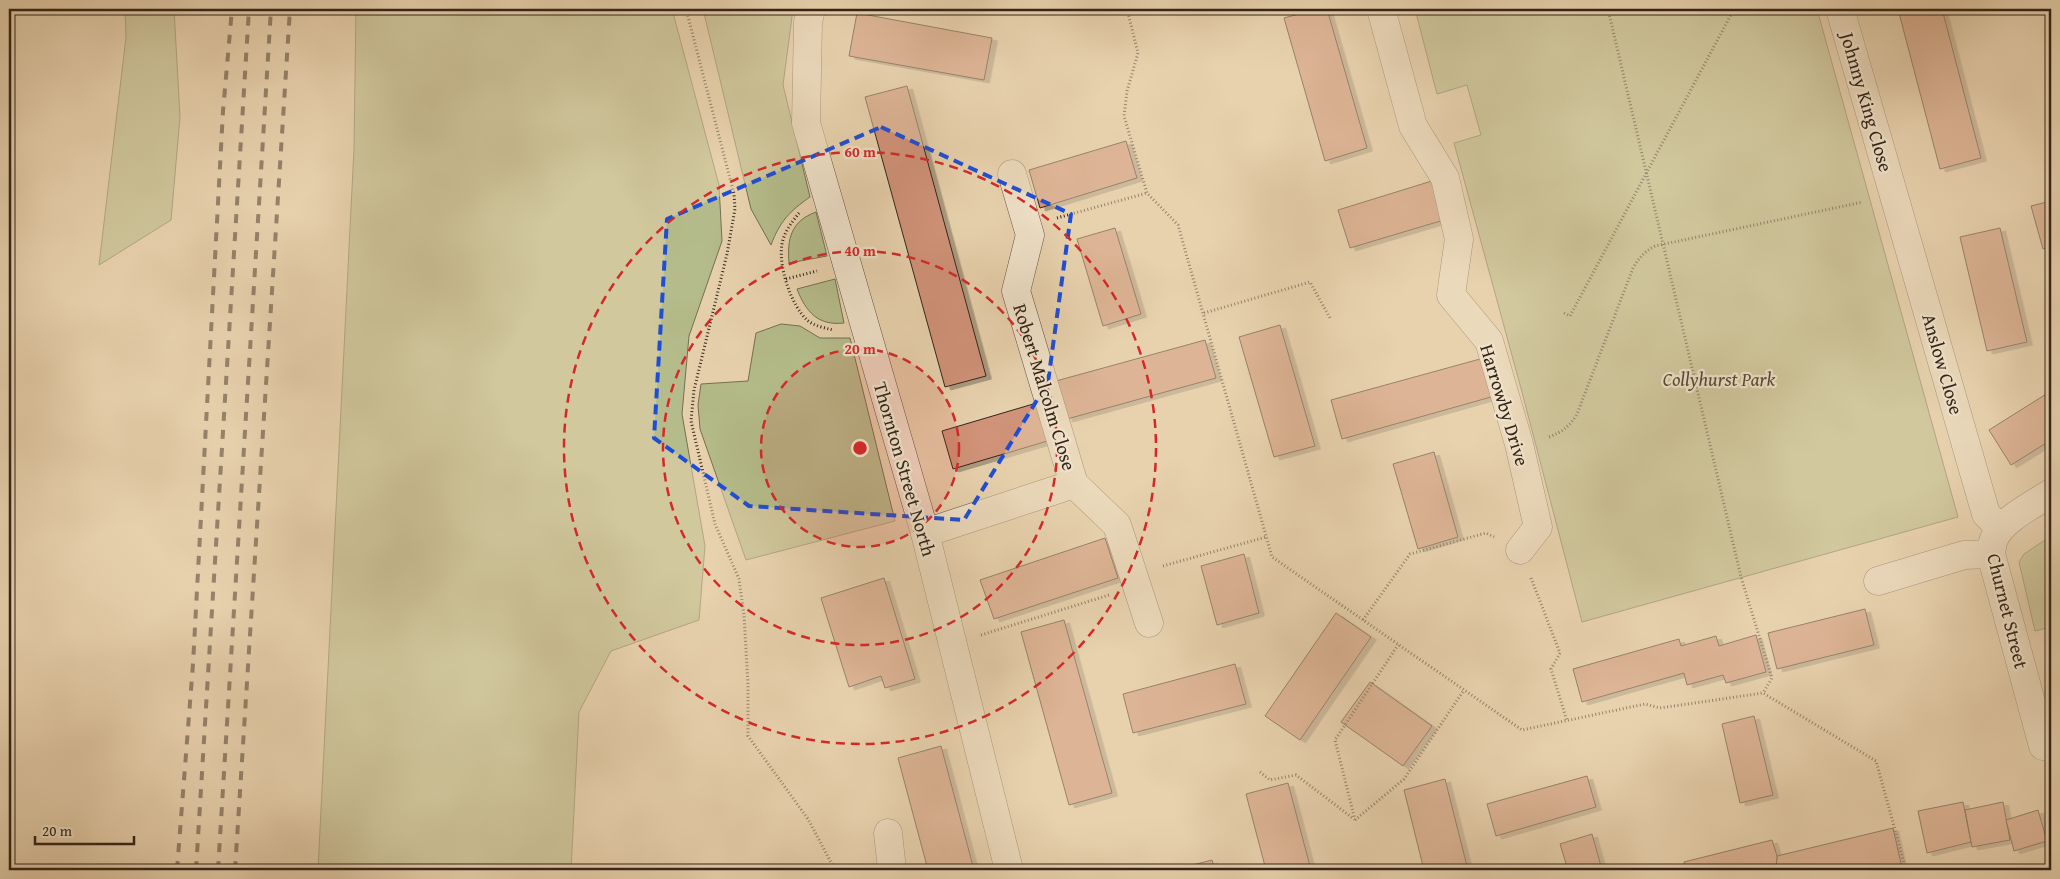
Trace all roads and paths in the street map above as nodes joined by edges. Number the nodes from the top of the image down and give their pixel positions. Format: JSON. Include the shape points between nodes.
{"nodes":[{"id":1,"x":686,"y":9,"type":"edge"},
{"id":2,"x":811,"y":9,"type":"edge"},
{"id":3,"x":1127,"y":9,"type":"edge"},
{"id":4,"x":1381,"y":9,"type":"edge"},
{"id":5,"x":1608,"y":9,"type":"edge"},
{"id":6,"x":1734,"y":9,"type":"edge"},
{"id":7,"x":1840,"y":9,"type":"edge"},
{"id":8,"x":1012,"y":174,"type":"dead end"},
{"id":9,"x":1647,"y":174,"type":"junction"},
{"id":10,"x":1148,"y":193,"type":"junction"},
{"id":11,"x":1894,"y":195,"type":"junction"},
{"id":12,"x":828,"y":198,"type":"junction"},
{"id":13,"x":1028,"y":227,"type":"junction"},
{"id":14,"x":1663,"y":245,"type":"junction"},
{"id":15,"x":1204,"y":313,"type":"junction"},
{"id":16,"x":1564,"y":313,"type":"dead end"},
{"id":17,"x":1330,"y":318,"type":"dead end"},
{"id":18,"x":865,"y":328,"type":"junction"},
{"id":19,"x":1519,"y":444,"type":"junction"},
{"id":20,"x":1074,"y":484,"type":"junction"},
{"id":21,"x":2051,"y":493,"type":"edge"},
{"id":22,"x":2000,"y":528,"type":"junction"},
{"id":23,"x":925,"y":533,"type":"junction"},
{"id":24,"x":1266,"y":537,"type":"junction"},
{"id":25,"x":1520,"y":550,"type":"junction"},
{"id":26,"x":1991,"y":554,"type":"junction"},
{"id":27,"x":1135,"y":580,"type":"junction"},
{"id":28,"x":1878,"y":581,"type":"dead end"},
{"id":29,"x":1363,"y":620,"type":"junction"},
{"id":30,"x":1149,"y":623,"type":"dead end"},
{"id":31,"x":952,"y":644,"type":"junction"},
{"id":32,"x":1398,"y":645,"type":"junction"},
{"id":33,"x":1464,"y":690,"type":"junction"},
{"id":34,"x":1762,"y":693,"type":"junction"},
{"id":35,"x":1567,"y":721,"type":"junction"},
{"id":36,"x":2051,"y":743,"type":"edge"},
{"id":37,"x":1260,"y":772,"type":"dead end"},
{"id":38,"x":1355,"y":820,"type":"junction"},
{"id":39,"x":888,"y":833,"type":"dead end"},
{"id":40,"x":835,"y":870,"type":"edge"},
{"id":41,"x":892,"y":870,"type":"edge"},
{"id":42,"x":1008,"y":870,"type":"edge"},
{"id":43,"x":1906,"y":870,"type":"edge"}],
"edges":[{"from":1,"to":40,"type":"path","via":[[734,194],[735,210],[694,390],[691,422],[715,524],[739,579],[745,624],[748,736],[808,819]]},
{"from":2,"to":12,"type":"street","name":"Thornton Street North","via":[[806,123]]},
{"from":3,"to":10,"type":"path","via":[[1138,53],[1124,116]]},
{"from":4,"to":19,"type":"street","name":"Harrowby Drive","via":[[1413,126],[1445,178],[1459,239],[1452,294],[1489,341]]},
{"from":5,"to":9,"type":"path"},
{"from":6,"to":9,"type":"path"},
{"from":7,"to":11,"type":"street","name":"Johnny King Close"},
{"from":8,"to":13,"type":"street","name":"Robert Malcolm Close"},
{"from":9,"to":14,"type":"path"},
{"from":9,"to":16,"type":"path","via":[[1570,316]]},
{"from":10,"to":13,"type":"path"},
{"from":10,"to":15,"type":"path","via":[[1178,225]]},
{"from":11,"to":14,"type":"path"},
{"from":11,"to":22,"type":"street","name":"Anslow Close","via":[[1986,514]]},
{"from":12,"to":18,"type":"street","name":"Thornton Street North"},
{"from":12,"to":18,"type":"path","via":[[811,204],[789,226],[782,242],[781,258],[786,279],[792,298],[809,322],[841,331]]},
{"from":13,"to":20,"type":"street","name":"Robert Malcolm Close","via":[[1030,235],[1016,291]]},
{"from":14,"to":19,"type":"path","via":[[1647,250],[1633,268],[1570,425],[1562,432]]},
{"from":14,"to":34,"type":"path","via":[[1741,577],[1772,678]]},
{"from":15,"to":17,"type":"path","via":[[1310,282]]},
{"from":15,"to":24,"type":"path"},
{"from":18,"to":23,"type":"street","name":"Thornton Street North"},
{"from":19,"to":25,"type":"street","name":"Harrowby Drive","via":[[1538,528]]},
{"from":20,"to":23,"type":"street","name":"Robert Malcolm Close"},
{"from":20,"to":27,"type":"street","name":"Robert Malcolm Close","via":[[1117,525]]},
{"from":21,"to":22,"type":"street","name":"Churnet Street"},
{"from":22,"to":26,"type":"street","name":"Churnet Street","via":[[1993,539]]},
{"from":23,"to":31,"type":"street","name":"Thornton Street North"},
{"from":24,"to":27,"type":"path"},
{"from":24,"to":29,"type":"path","via":[[1272,558]]},
{"from":25,"to":29,"type":"path","via":[[1486,533],[1410,554]]},
{"from":25,"to":35,"type":"path","via":[[1560,653],[1551,669]]},
{"from":26,"to":28,"type":"street","via":[[1964,555]]},
{"from":26,"to":36,"type":"street","name":"Churnet Street","via":[[2042,746]]},
{"from":27,"to":30,"type":"street","name":"Robert Malcolm Close"},
{"from":27,"to":31,"type":"path"},
{"from":29,"to":32,"type":"path"},
{"from":31,"to":42,"type":"street","name":"Thornton Street North"},
{"from":32,"to":33,"type":"path"},
{"from":32,"to":38,"type":"path","via":[[1335,740]]},
{"from":33,"to":35,"type":"path","via":[[1522,730]]},
{"from":33,"to":38,"type":"path","via":[[1404,779]]},
{"from":34,"to":35,"type":"path","via":[[1660,708],[1645,704]]},
{"from":34,"to":43,"type":"path","via":[[1876,761]]},
{"from":37,"to":38,"type":"path","via":[[1270,780],[1296,775]]},
{"from":39,"to":41,"type":"street"}]}
